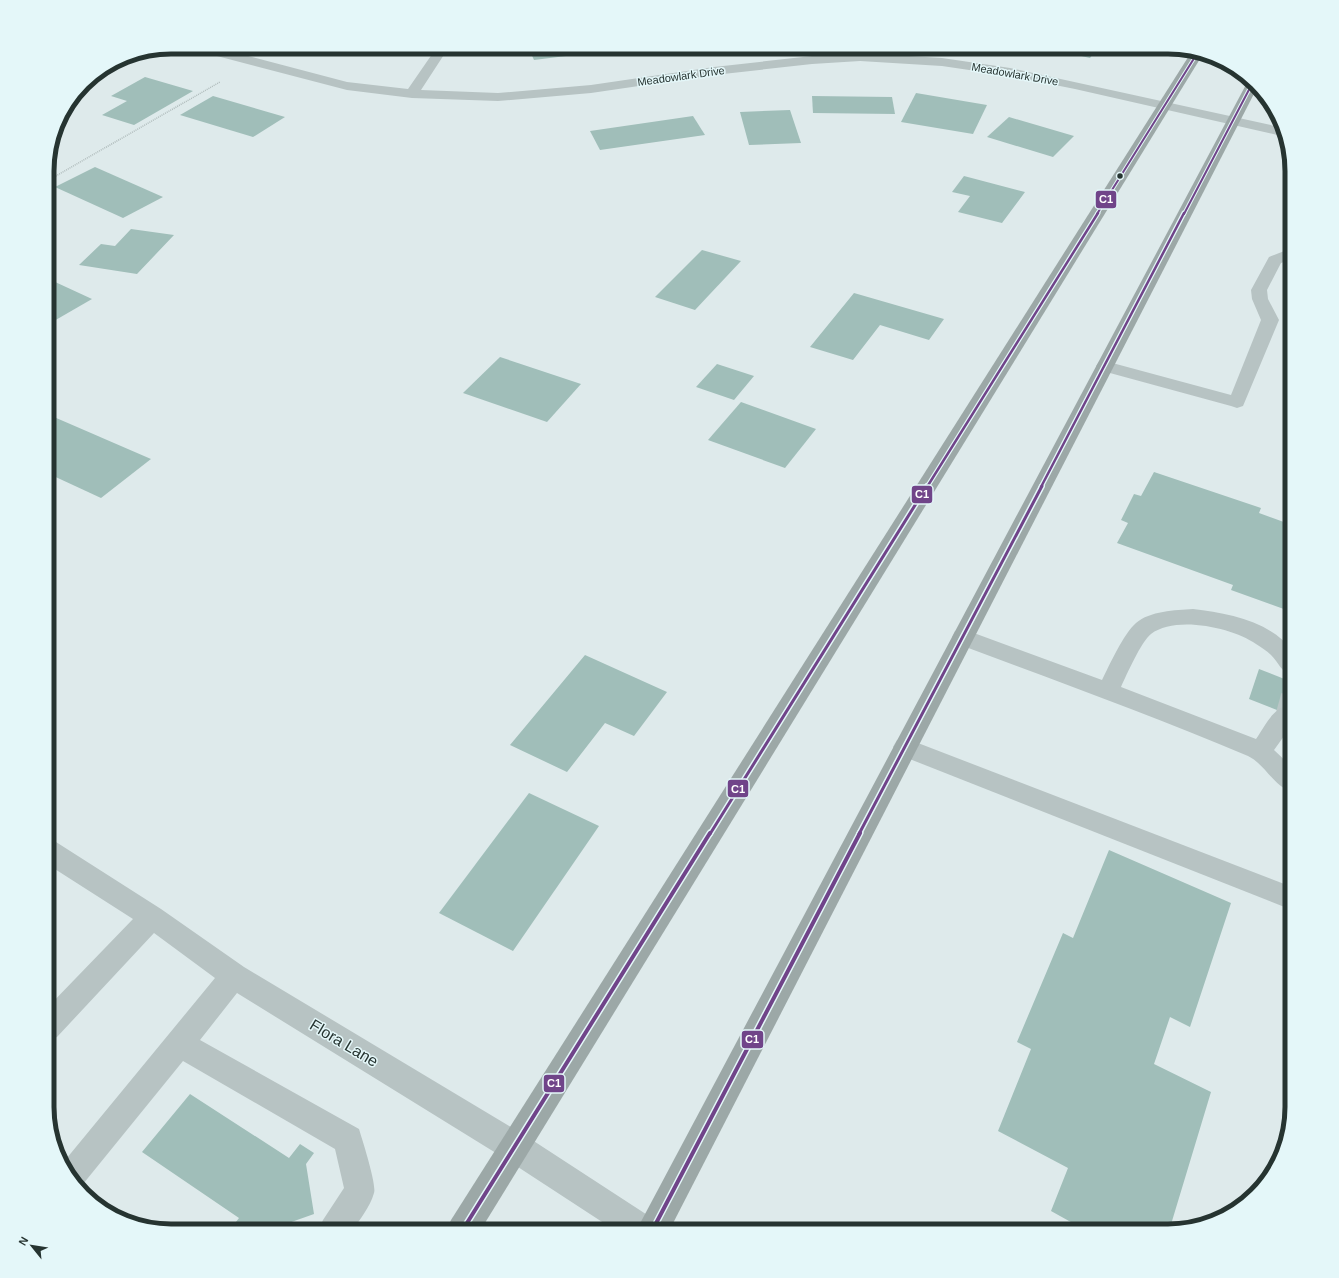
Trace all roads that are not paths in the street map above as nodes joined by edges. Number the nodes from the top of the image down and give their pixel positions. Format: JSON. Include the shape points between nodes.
{"nodes":[{"id":1,"x":225,"y":54,"type":"edge"},
{"id":2,"x":438,"y":54,"type":"edge"},
{"id":3,"x":1195,"y":57,"type":"edge"},
{"id":4,"x":1250,"y":87,"type":"edge"},
{"id":5,"x":412,"y":94,"type":"junction"},
{"id":6,"x":1164,"y":105,"type":"junction"},
{"id":7,"x":1233,"y":121,"type":"junction"},
{"id":8,"x":1278,"y":131,"type":"edge"},
{"id":9,"x":1285,"y":256,"type":"edge"},
{"id":10,"x":1105,"y":366,"type":"junction"},
{"id":11,"x":963,"y":637,"type":"junction"},
{"id":12,"x":1285,"y":658,"type":"edge"},
{"id":13,"x":1106,"y":690,"type":"junction"},
{"id":14,"x":1285,"y":717,"type":"tunnel mouth"},
{"id":15,"x":905,"y":748,"type":"junction"},
{"id":16,"x":1260,"y":751,"type":"junction"},
{"id":17,"x":1285,"y":775,"type":"edge"},
{"id":18,"x":54,"y":854,"type":"edge"},
{"id":19,"x":1285,"y":896,"type":"edge"},
{"id":20,"x":152,"y":917,"type":"junction"},
{"id":21,"x":234,"y":976,"type":"junction"},
{"id":22,"x":54,"y":1021,"type":"edge"},
{"id":23,"x":180,"y":1044,"type":"junction"},
{"id":24,"x":515,"y":1146,"type":"junction"},
{"id":25,"x":74,"y":1173,"type":"edge"},
{"id":26,"x":339,"y":1224,"type":"edge"},
{"id":27,"x":466,"y":1224,"type":"edge"},
{"id":28,"x":633,"y":1224,"type":"edge"},
{"id":29,"x":656,"y":1224,"type":"edge"}],
"edges":[{"from":1,"to":5,"type":"street","name":"Meadowlark Drive","via":[[334,83]]},
{"from":2,"to":5,"type":"street"},
{"from":3,"to":6,"type":"main road"},
{"from":4,"to":7,"type":"main road"},
{"from":5,"to":6,"type":"street","name":"Meadowlark Drive","via":[[498,97],[591,89],[812,60],[860,57],[952,58]]},
{"from":6,"to":7,"type":"street","name":"Meadowlark Drive"},
{"from":6,"to":24,"type":"main road"},
{"from":7,"to":8,"type":"street","name":"Meadowlark Drive"},
{"from":7,"to":10,"type":"main road"},
{"from":9,"to":10,"type":"street","via":[[1276,260],[1259,290],[1260,299],[1270,320],[1237,402]]},
{"from":10,"to":11,"type":"main road"},
{"from":11,"to":13,"type":"street"},
{"from":11,"to":15,"type":"main road"},
{"from":12,"to":13,"type":"street","via":[[1276,646],[1251,631],[1193,616],[1172,617],[1142,629]]},
{"from":13,"to":16,"type":"street"},
{"from":14,"to":16,"type":"street"},
{"from":15,"to":19,"type":"street"},
{"from":15,"to":29,"type":"main road"},
{"from":16,"to":17,"type":"street"},
{"from":18,"to":20,"type":"street","name":"Flora Lane"},
{"from":20,"to":21,"type":"street","name":"Flora Lane"},
{"from":20,"to":22,"type":"street"},
{"from":21,"to":23,"type":"street"},
{"from":21,"to":24,"type":"street","name":"Flora Lane"},
{"from":23,"to":25,"type":"street"},
{"from":23,"to":26,"type":"street","via":[[348,1140],[360,1191]]},
{"from":24,"to":27,"type":"main road"},
{"from":24,"to":28,"type":"street","name":"Flora Lane"}]}
